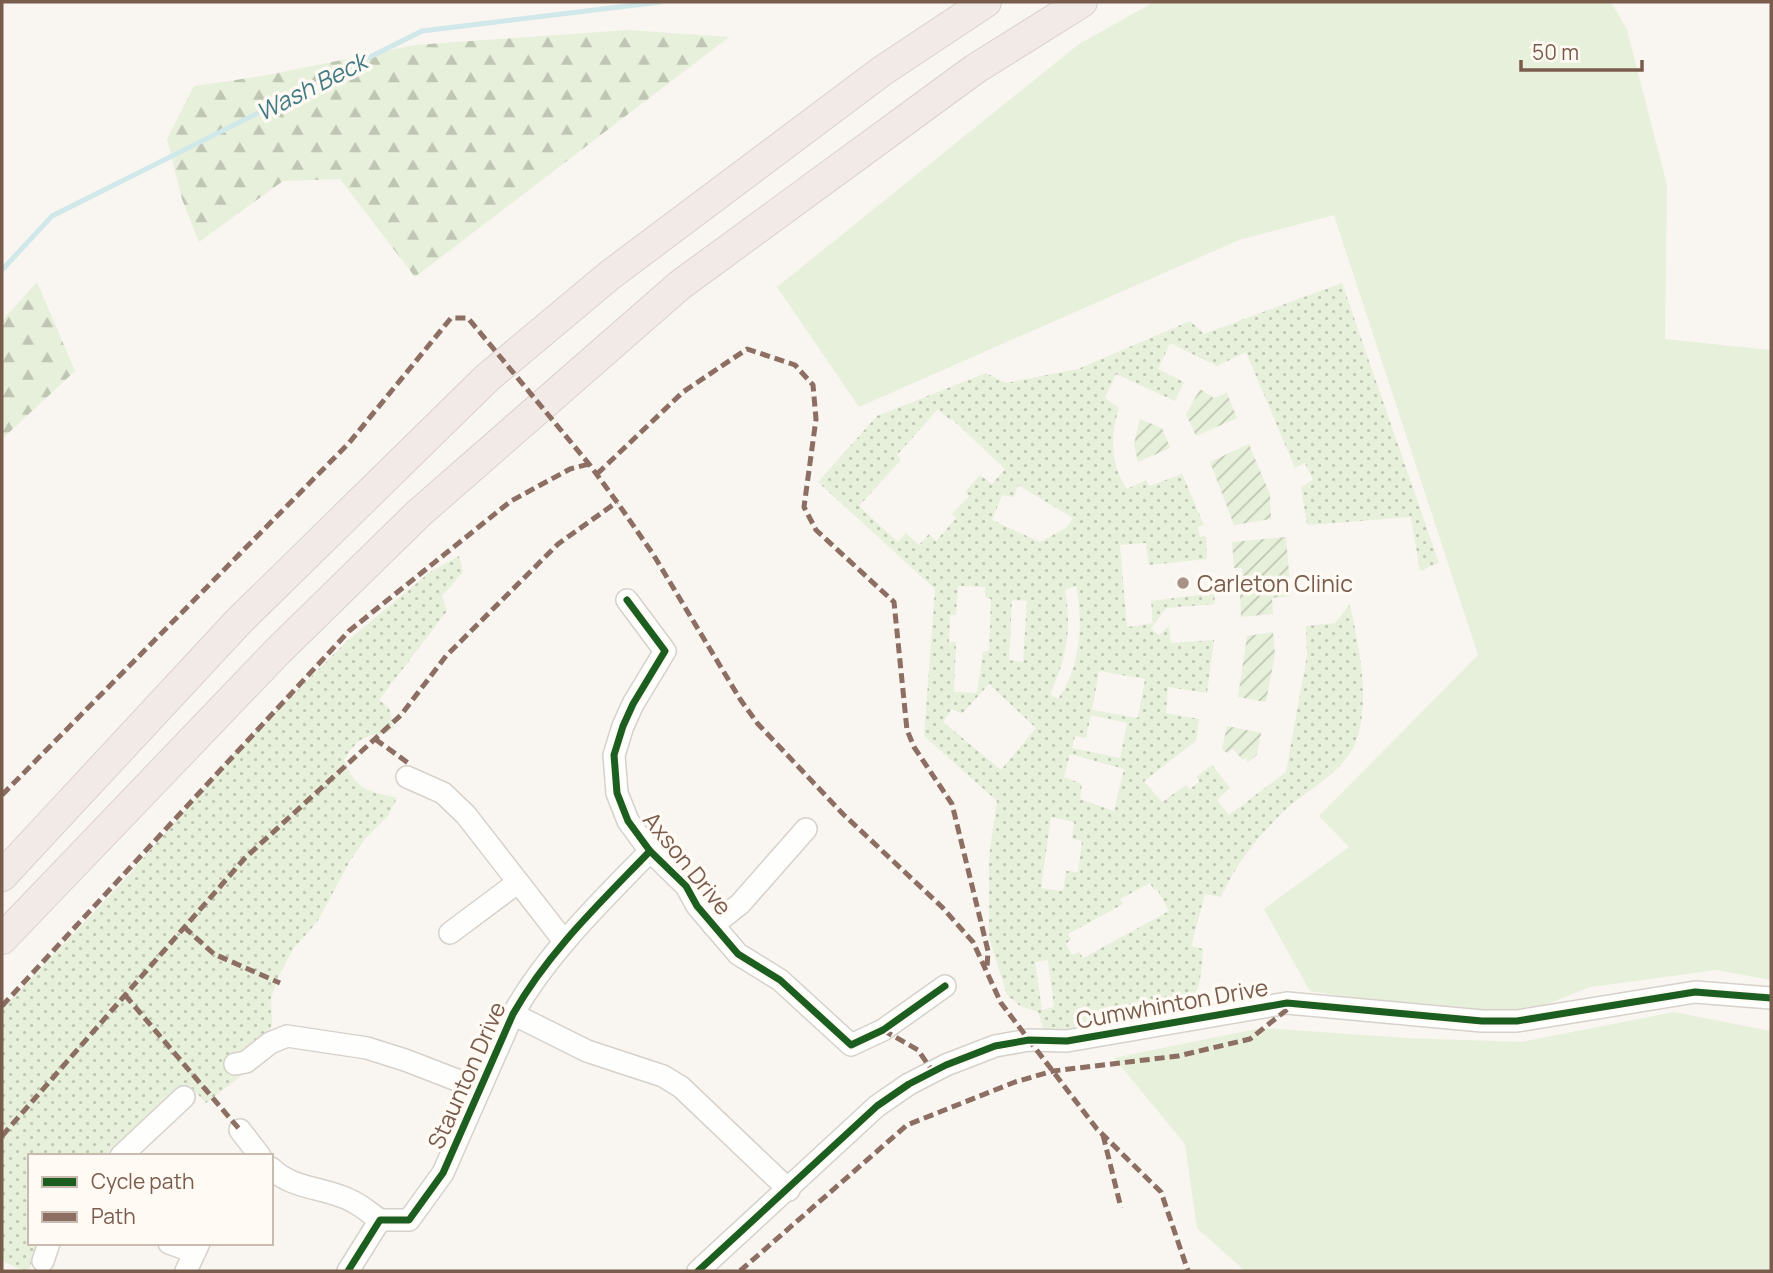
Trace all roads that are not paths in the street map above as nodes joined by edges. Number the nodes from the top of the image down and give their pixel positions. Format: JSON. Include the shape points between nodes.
{"nodes":[{"id":1,"x":986,"y":2,"type":"edge"},
{"id":2,"x":1082,"y":2,"type":"edge"},
{"id":3,"x":627,"y":600,"type":"dead end"},
{"id":4,"x":407,"y":777,"type":"dead end"},
{"id":5,"x":806,"y":829,"type":"dead end"},
{"id":6,"x":650,"y":851,"type":"junction"},
{"id":7,"x":2,"y":876,"type":"edge"},
{"id":8,"x":517,"y":883,"type":"junction"},
{"id":9,"x":713,"y":925,"type":"junction"},
{"id":10,"x":450,"y":933,"type":"dead end"},
{"id":11,"x":2,"y":939,"type":"edge"},
{"id":12,"x":564,"y":941,"type":"junction"},
{"id":13,"x":945,"y":986,"type":"dead end"},
{"id":14,"x":1771,"y":998,"type":"edge"},
{"id":15,"x":513,"y":1014,"type":"junction"},
{"id":16,"x":235,"y":1064,"type":"dead end"},
{"id":17,"x":480,"y":1089,"type":"junction"},
{"id":18,"x":184,"y":1097,"type":"dead end"},
{"id":19,"x":240,"y":1130,"type":"dead end"},
{"id":20,"x":123,"y":1154,"type":"edge"},
{"id":21,"x":259,"y":1154,"type":"edge"},
{"id":22,"x":273,"y":1169,"type":"edge"},
{"id":23,"x":789,"y":1190,"type":"junction"},
{"id":24,"x":380,"y":1220,"type":"junction"},
{"id":25,"x":173,"y":1245,"type":"edge"},
{"id":26,"x":193,"y":1256,"type":"edge"},
{"id":27,"x":348,"y":1271,"type":"edge"},
{"id":28,"x":698,"y":1271,"type":"edge"}],
"edges":[{"from":1,"to":7,"type":"highway","via":[[882,71],[610,275],[488,378],[239,621]]},
{"from":2,"to":11,"type":"highway","via":[[975,69],[680,285],[418,514],[277,652]]},
{"from":3,"to":6,"type":"street","name":"Axson Drive","via":[[665,651],[628,715],[614,755],[617,793],[628,821]]},
{"from":4,"to":8,"type":"street","via":[[443,793],[466,815]]},
{"from":5,"to":9,"type":"street","via":[[740,904]]},
{"from":6,"to":9,"type":"street","name":"Axson Drive","via":[[686,886]]},
{"from":6,"to":12,"type":"street","name":"Staunton Drive"},
{"from":8,"to":10,"type":"street"},
{"from":8,"to":12,"type":"street"},
{"from":9,"to":13,"type":"street","name":"Axson Drive","via":[[738,954],[780,980],[851,1045],[883,1030]]},
{"from":12,"to":15,"type":"street","name":"Staunton Drive"},
{"from":14,"to":23,"type":"street","name":"Cumwhinton Drive","via":[[1695,992],[1517,1021],[1287,1003],[1067,1041],[1029,1040],[995,1046],[946,1065],[877,1106]]},
{"from":15,"to":17,"type":"street","name":"Staunton Drive"},
{"from":15,"to":23,"type":"street","via":[[587,1051],[663,1076],[681,1087]]},
{"from":16,"to":17,"type":"street","via":[[287,1036],[367,1048]]},
{"from":17,"to":24,"type":"street","name":"Staunton Drive","via":[[443,1173],[410,1220]]},
{"from":18,"to":20,"type":"street"},
{"from":19,"to":21,"type":"street"},
{"from":22,"to":24,"type":"street","via":[[298,1185],[351,1200]]},
{"from":23,"to":28,"type":"street","name":"Cumwhinton Drive"},
{"from":24,"to":27,"type":"street"},
{"from":25,"to":26,"type":"street"}]}
